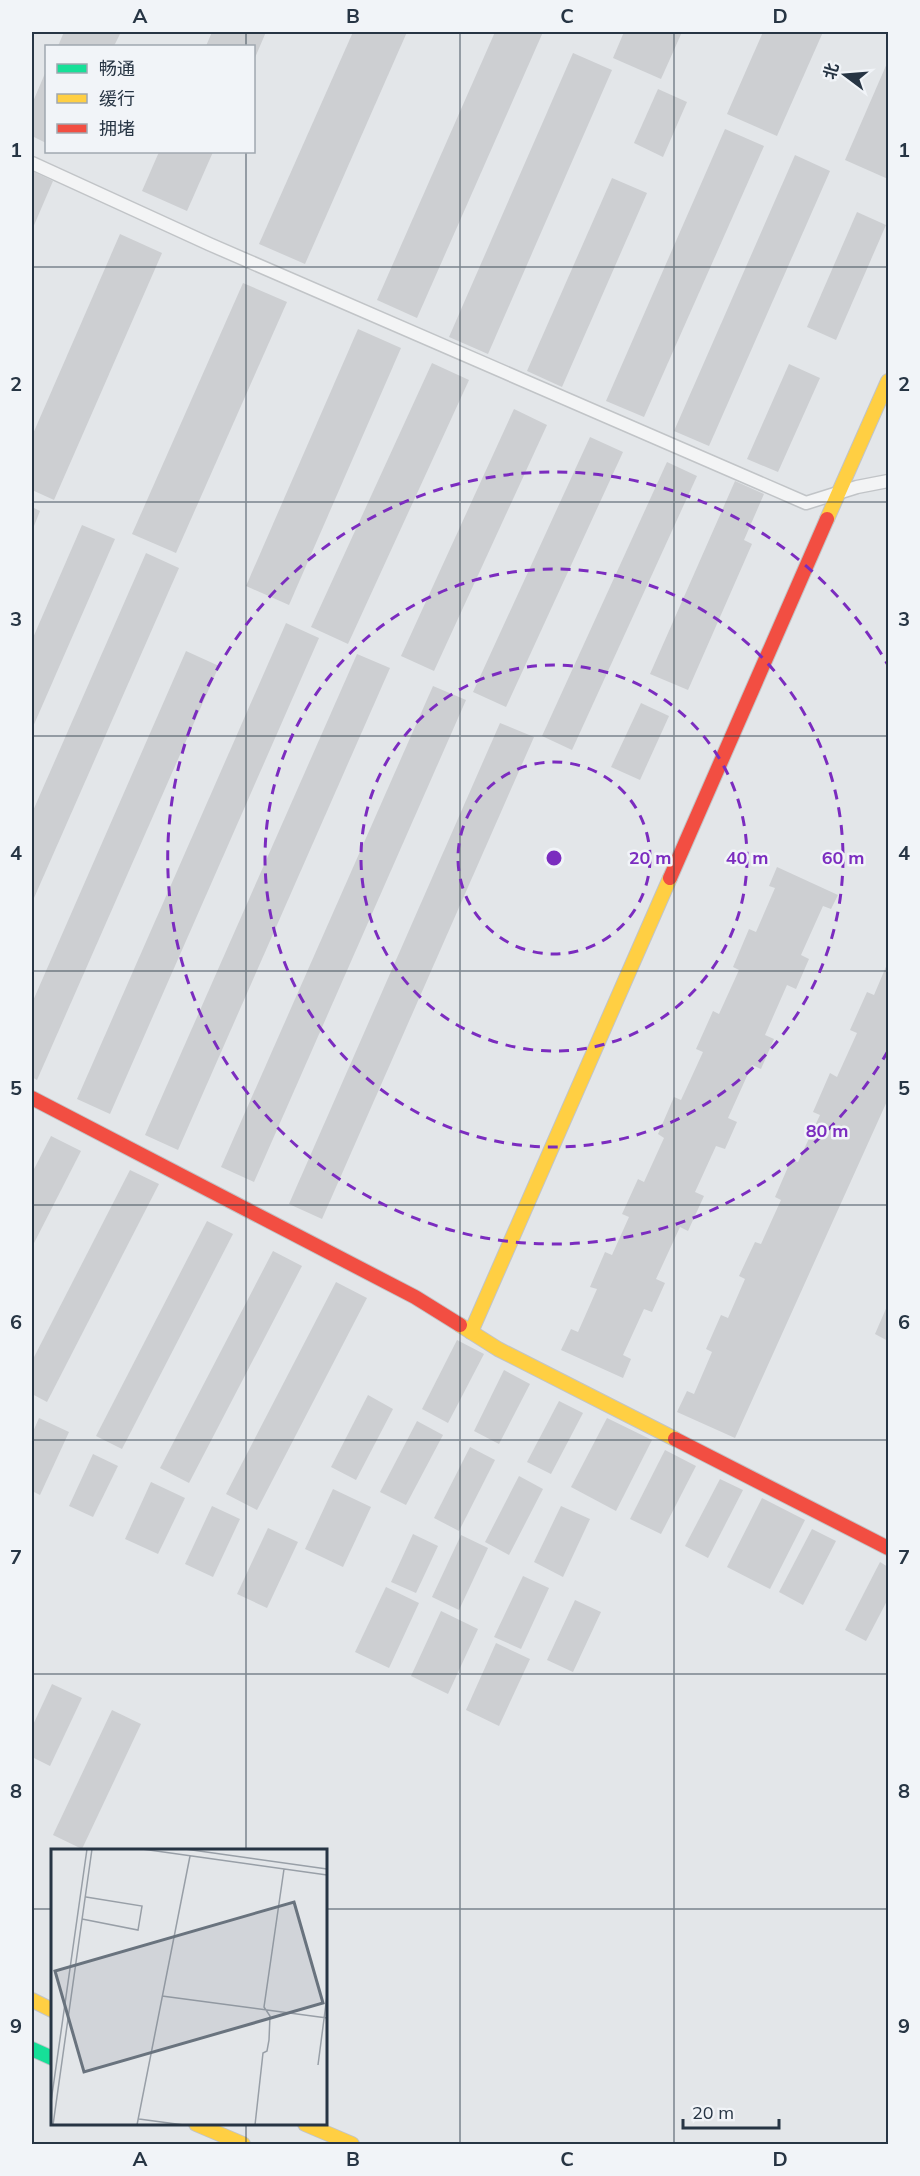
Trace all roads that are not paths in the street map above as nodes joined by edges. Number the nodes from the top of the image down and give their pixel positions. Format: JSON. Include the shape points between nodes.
{"nodes":[{"id":1,"x":32,"y":163,"type":"edge"},
{"id":2,"x":888,"y":381,"type":"edge"},
{"id":3,"x":888,"y":482,"type":"edge"},
{"id":4,"x":840,"y":492,"type":"junction"},
{"id":5,"x":32,"y":1098,"type":"edge"},
{"id":6,"x":471,"y":1332,"type":"junction"},
{"id":7,"x":888,"y":1548,"type":"edge"},
{"id":8,"x":32,"y":2000,"type":"edge"},
{"id":9,"x":51,"y":2010,"type":"edge"},
{"id":10,"x":32,"y":2049,"type":"edge"},
{"id":11,"x":51,"y":2058,"type":"edge"},
{"id":12,"x":198,"y":2125,"type":"edge"},
{"id":13,"x":307,"y":2125,"type":"edge"},
{"id":14,"x":243,"y":2145,"type":"edge"},
{"id":15,"x":352,"y":2145,"type":"edge"}],
"edges":[{"from":1,"to":4,"type":"lane","via":[[806,503]]},
{"from":2,"to":4,"type":"main road"},
{"from":3,"to":4,"type":"lane"},
{"from":4,"to":6,"type":"main road"},
{"from":5,"to":6,"type":"main road","via":[[415,1298]]},
{"from":6,"to":7,"type":"main road"},
{"from":8,"to":9,"type":"main road"},
{"from":10,"to":11,"type":"main road"},
{"from":12,"to":14,"type":"main road"},
{"from":13,"to":15,"type":"main road"}]}
